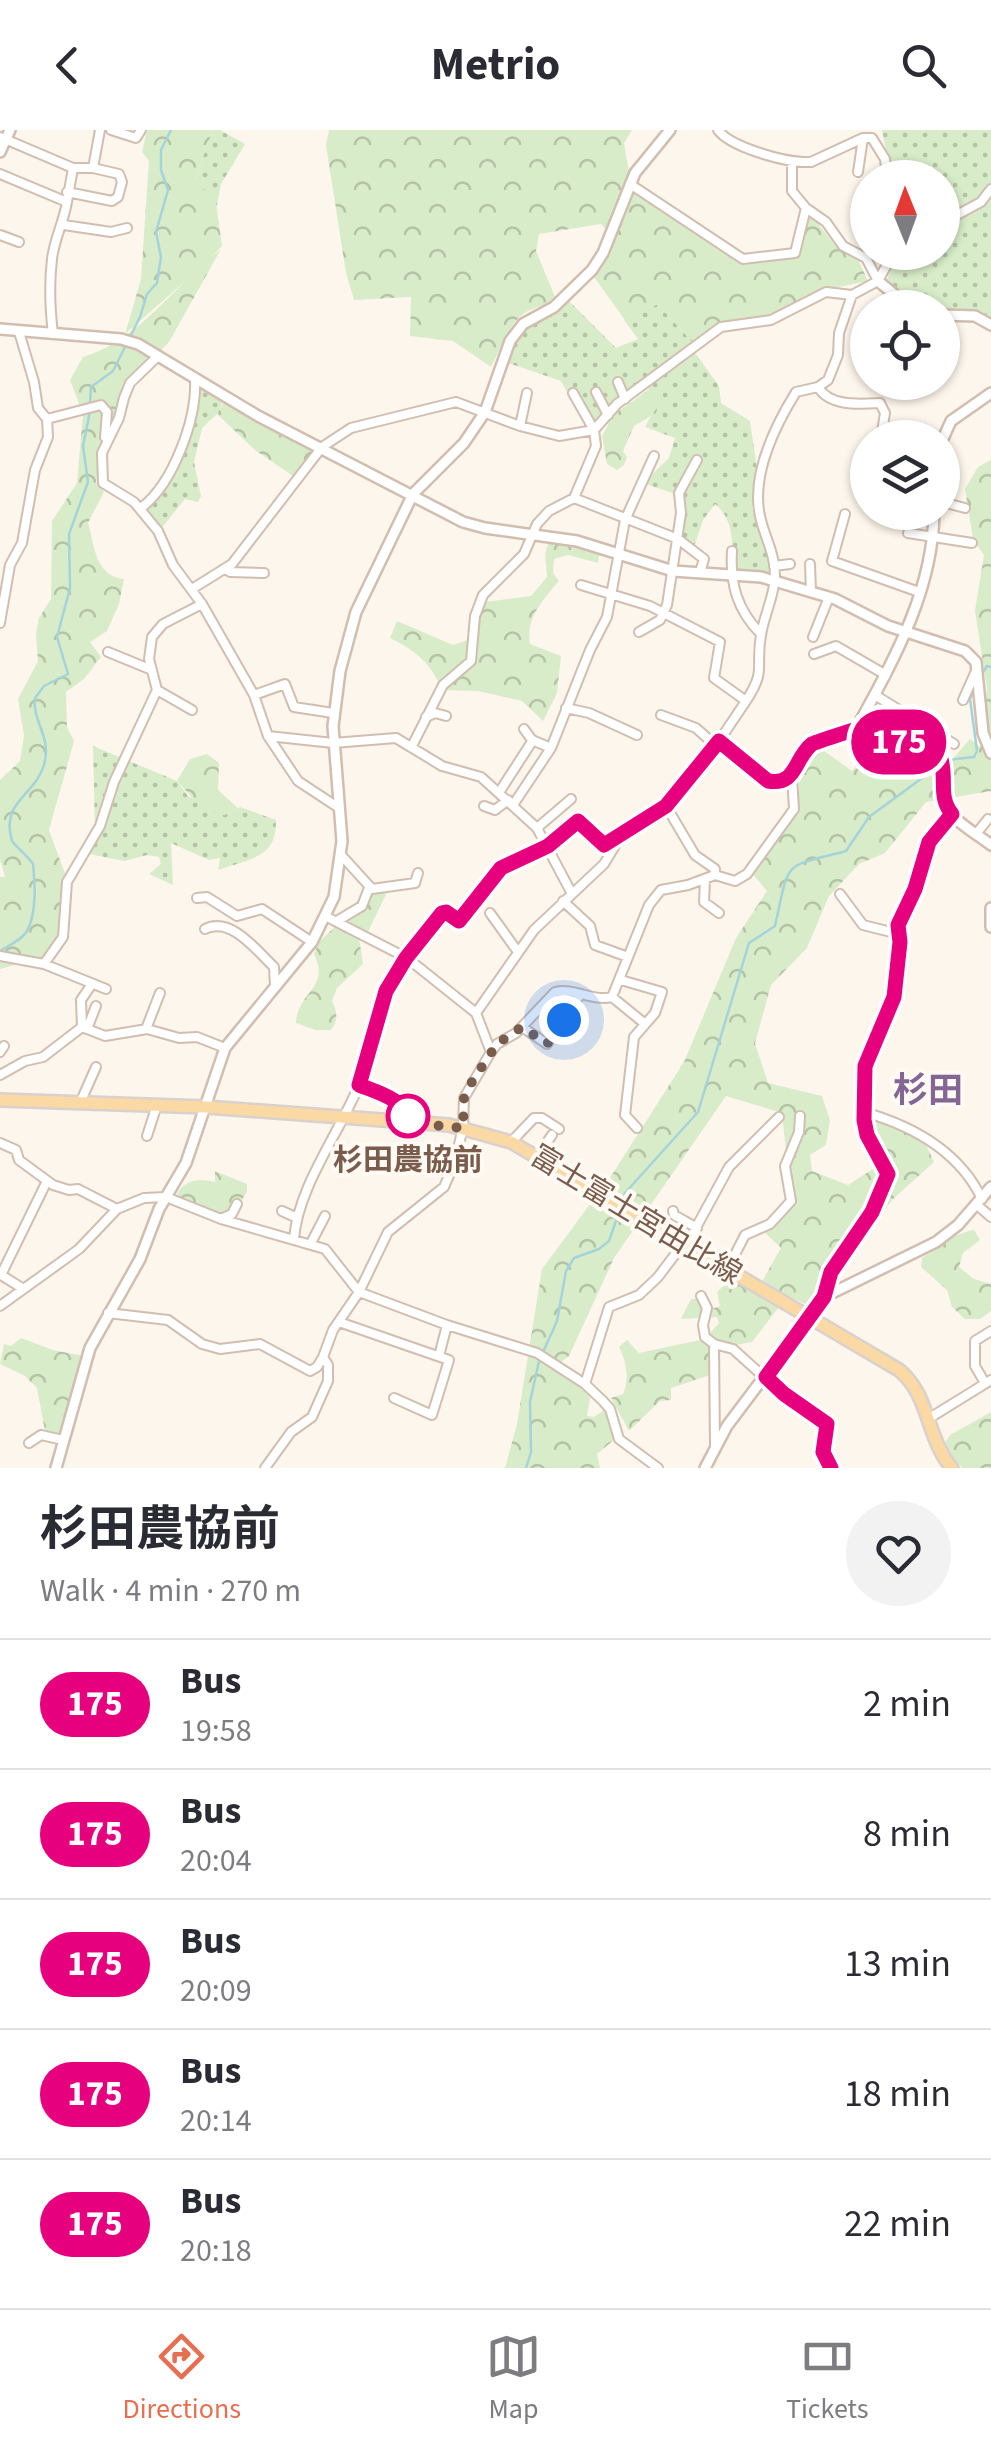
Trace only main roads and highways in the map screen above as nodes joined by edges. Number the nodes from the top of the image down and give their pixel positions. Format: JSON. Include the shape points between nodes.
{"nodes":[{"id":1,"x":0,"y":1100,"type":"edge"},
{"id":2,"x":952,"y":1468,"type":"edge"}],
"edges":[{"from":1,"to":2,"type":"main road","name":"富士富士宮由比線","via":[[410,1123],[511,1142],[906,1376]]}]}
